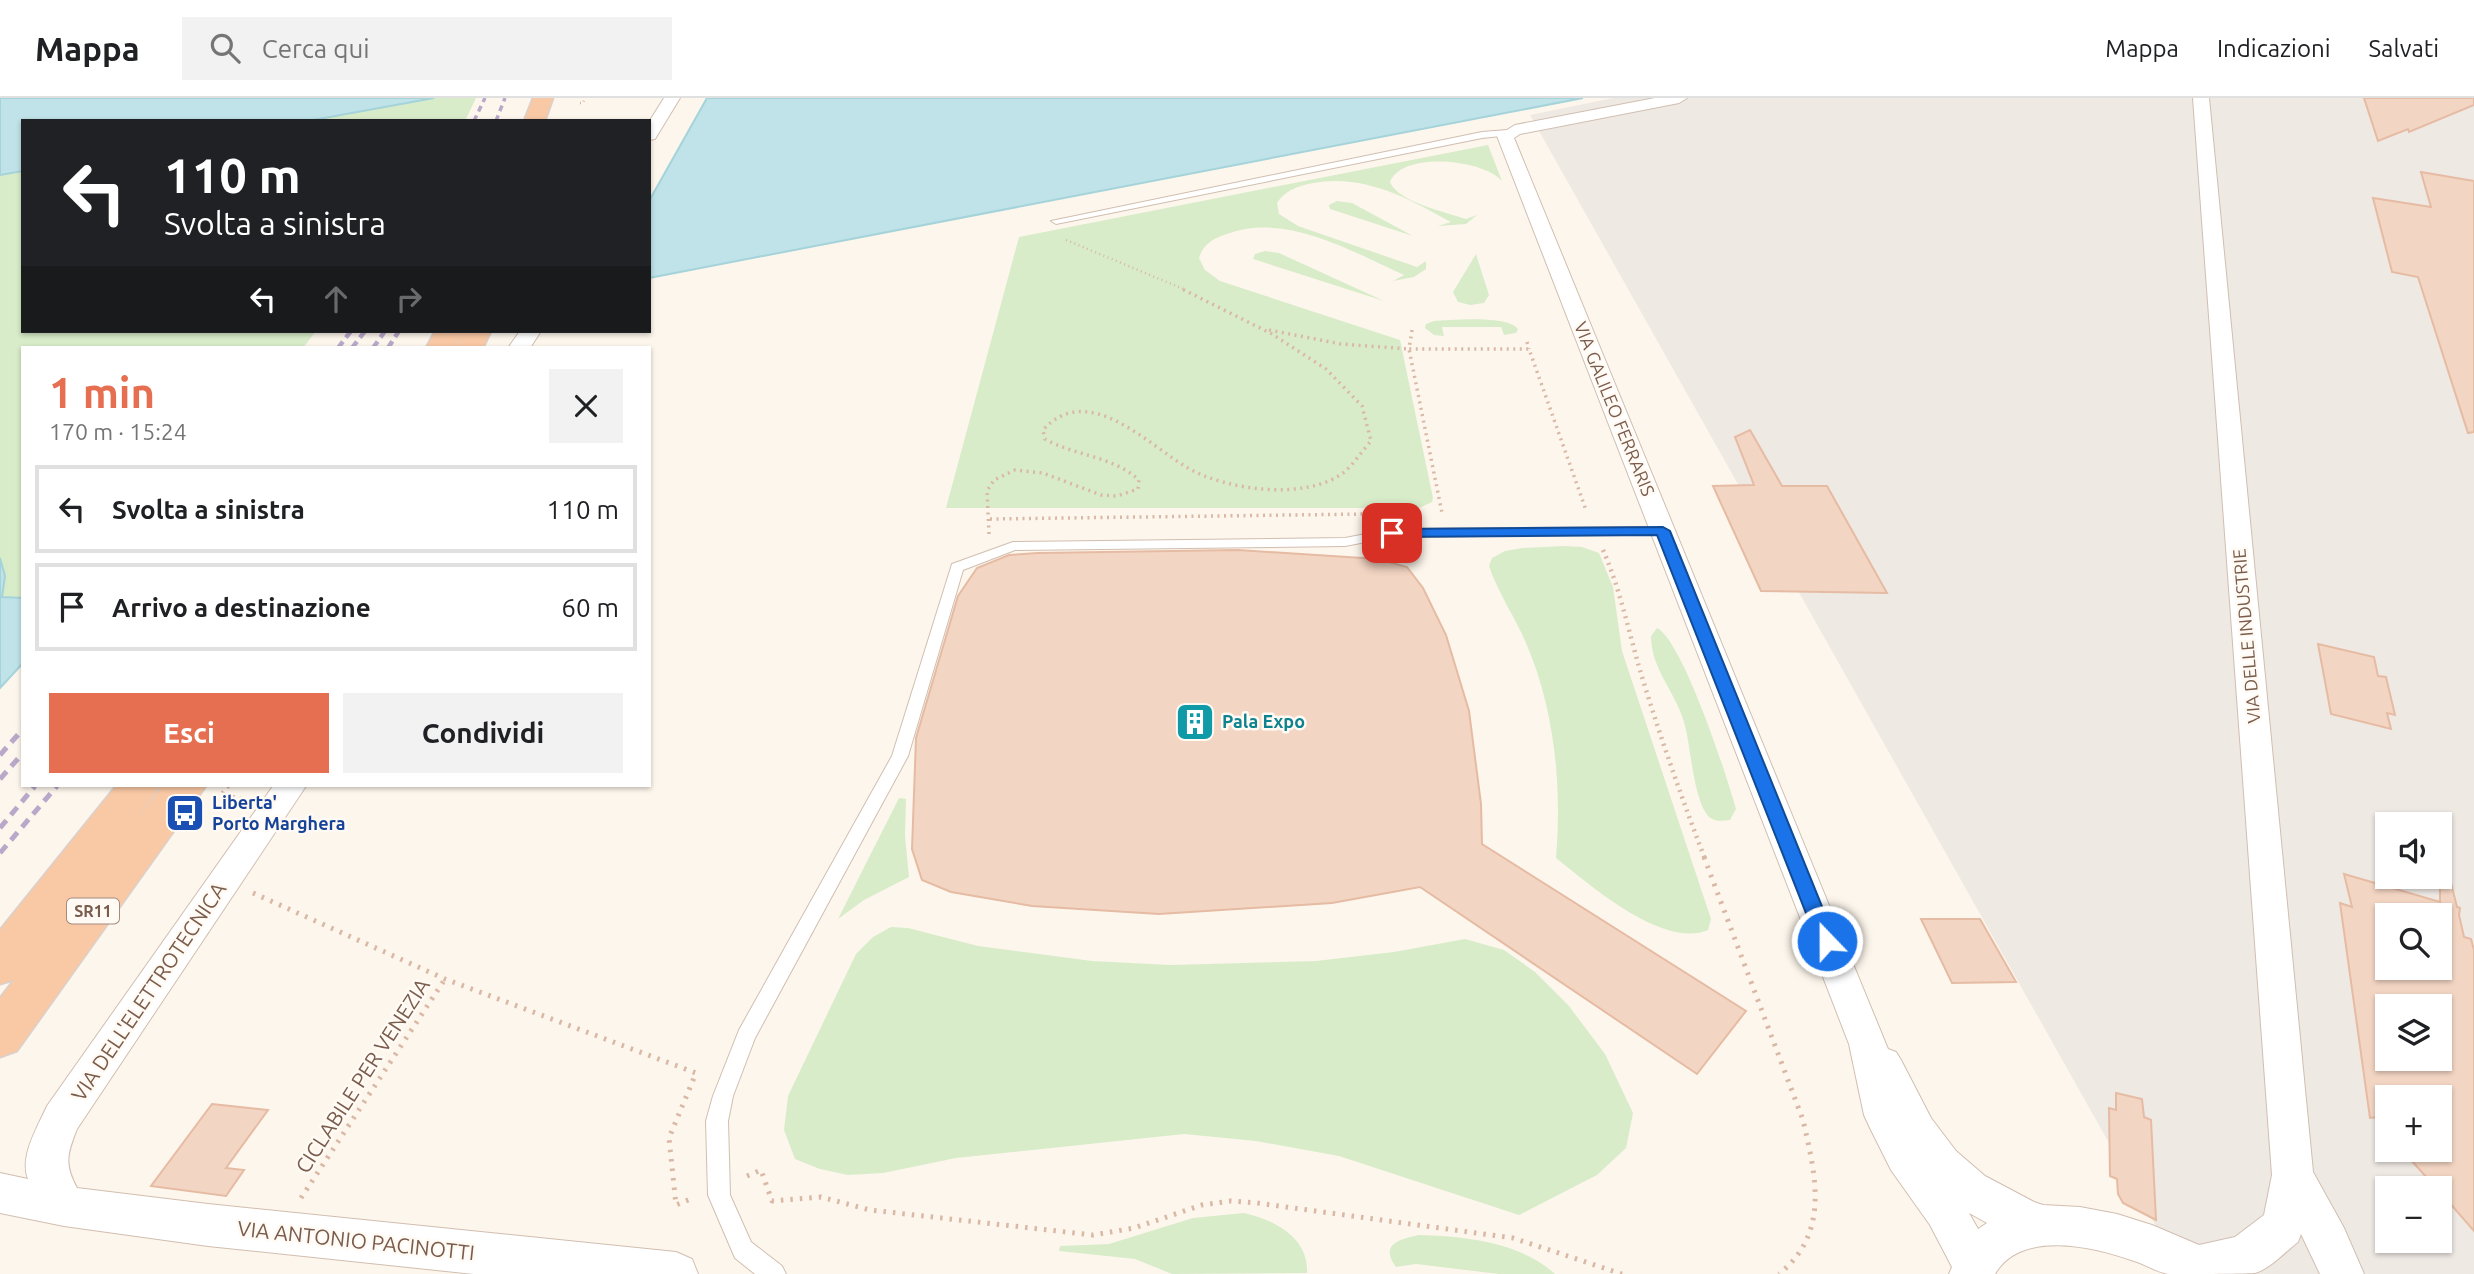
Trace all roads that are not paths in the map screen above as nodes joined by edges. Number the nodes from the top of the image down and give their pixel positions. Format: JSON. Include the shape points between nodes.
{"nodes":[{"id":1,"x":543,"y":98,"type":"edge"},
{"id":2,"x":672,"y":98,"type":"edge"},
{"id":3,"x":1679,"y":98,"type":"edge"},
{"id":4,"x":2201,"y":98,"type":"edge"},
{"id":5,"x":535,"y":119,"type":"edge"},
{"id":6,"x":651,"y":130,"type":"edge"},
{"id":7,"x":1507,"y":133,"type":"junction"},
{"id":8,"x":1056,"y":221,"type":"dead end"},
{"id":9,"x":1663,"y":531,"type":"junction"},
{"id":10,"x":138,"y":787,"type":"edge"},
{"id":11,"x":183,"y":787,"type":"edge"},
{"id":12,"x":289,"y":787,"type":"edge"},
{"id":13,"x":0,"y":965,"type":"edge"},
{"id":14,"x":0,"y":1036,"type":"edge"},
{"id":15,"x":1868,"y":1044,"type":"junction"},
{"id":16,"x":2294,"y":1175,"type":"junction"},
{"id":17,"x":25,"y":1202,"type":"edge"},
{"id":18,"x":2043,"y":1226,"type":"junction"},
{"id":19,"x":1973,"y":1269,"type":"edge"},
{"id":20,"x":2201,"y":1270,"type":"edge"},
{"id":21,"x":676,"y":1274,"type":"edge"},
{"id":22,"x":774,"y":1274,"type":"edge"},
{"id":23,"x":2342,"y":1274,"type":"edge"}],
"edges":[{"from":1,"to":5,"type":"highway"},
{"from":2,"to":6,"type":"street"},
{"from":3,"to":7,"type":"street"},
{"from":4,"to":16,"type":"street","name":"VIA DELLE INDUSTRIE"},
{"from":7,"to":8,"type":"lane"},
{"from":7,"to":9,"type":"street","name":"VIA GALILEO FERRARIS"},
{"from":9,"to":15,"type":"street","name":"VIA GALILEO FERRARIS"},
{"from":9,"to":22,"type":"lane","via":[[1392,533],[1345,542],[1013,546],[957,567],[900,756],[746,1037],[723,1096],[717,1121],[719,1195],[743,1250]]},
{"from":10,"to":13,"type":"highway","number":"SR11"},
{"from":11,"to":14,"type":"highway","number":"SR11"},
{"from":12,"to":17,"type":"street","name":"VIA DELL'ELETTROTECNICA","via":[[61,1119],[49,1148],[46,1172]]},
{"from":15,"to":18,"type":"street","name":"VIA GALILEO FERRARIS","via":[[1933,1156],[1958,1182],[1987,1203]]},
{"from":15,"to":19,"type":"street","name":"VIA GALILEO FERRARIS","via":[[1884,1115],[1906,1157],[1945,1211]]},
{"from":16,"to":20,"type":"street","name":"VIA DELLE INDUSTRIE","via":[[2283,1227],[2245,1256]]},
{"from":16,"to":23,"type":"street","name":"VIA DELLE INDUSTRIE"},
{"from":17,"to":21,"type":"street","name":"VIA ANTONIO PACINOTTI"},
{"from":18,"to":19,"type":"street","via":[[1990,1242]]},
{"from":18,"to":20,"type":"street","via":[[2094,1228],[2136,1239]]}]}
